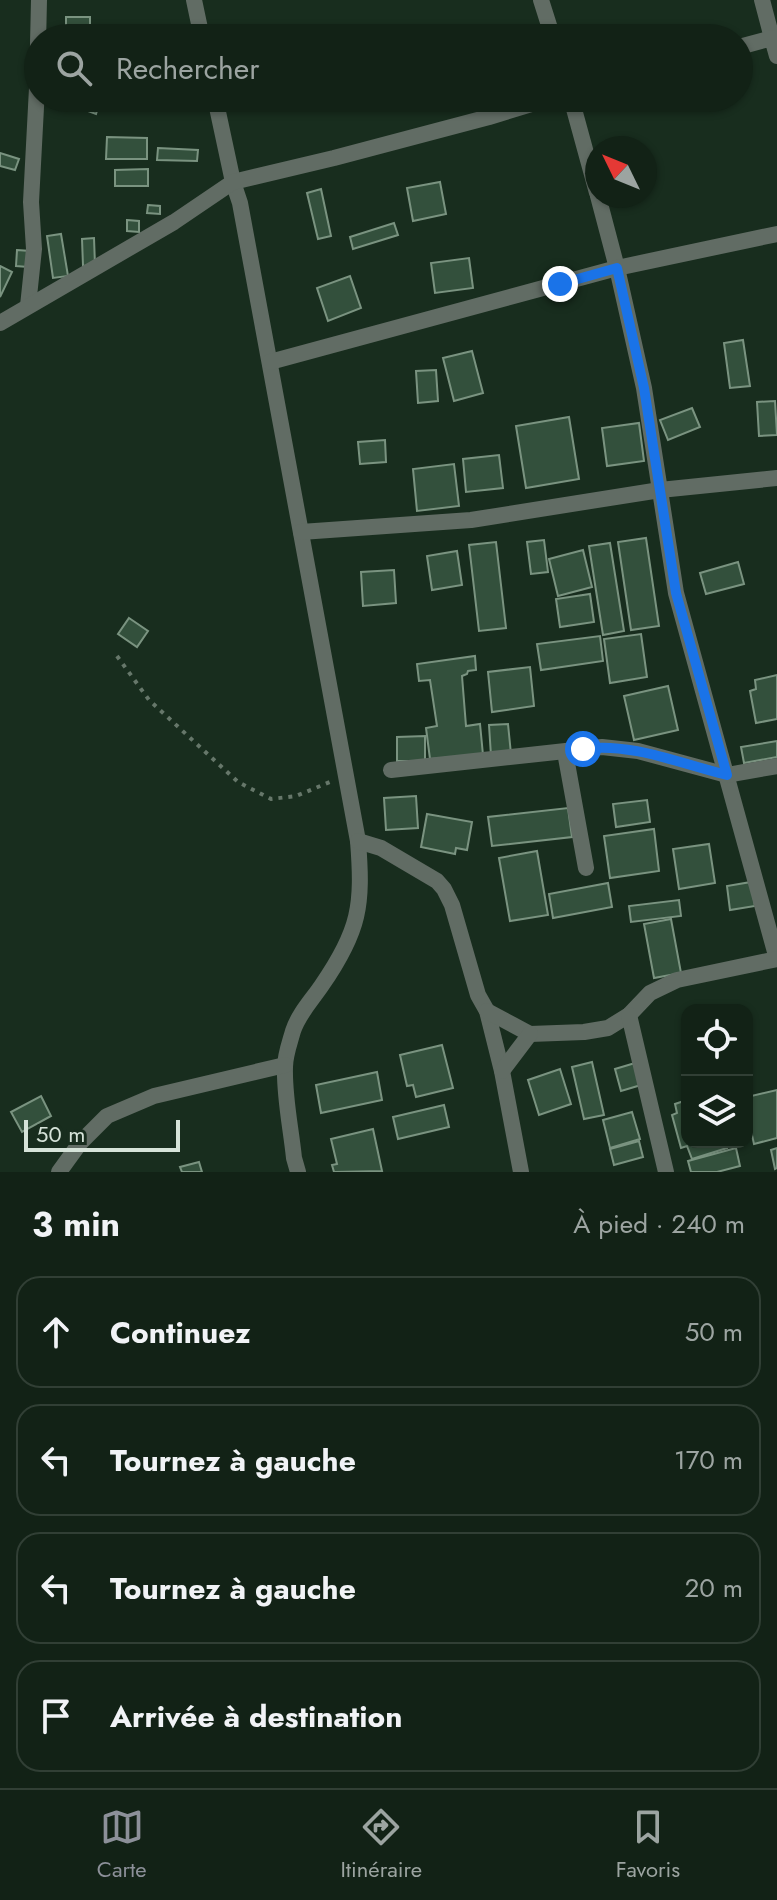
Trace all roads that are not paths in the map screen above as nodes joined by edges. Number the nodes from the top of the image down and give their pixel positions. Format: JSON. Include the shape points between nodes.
{"nodes":[{"id":1,"x":39,"y":0,"type":"edge"},
{"id":2,"x":194,"y":0,"type":"edge"},
{"id":3,"x":541,"y":0,"type":"edge"},
{"id":4,"x":762,"y":0,"type":"edge"},
{"id":5,"x":38,"y":24,"type":"edge"},
{"id":6,"x":199,"y":24,"type":"edge"},
{"id":7,"x":549,"y":24,"type":"edge"},
{"id":8,"x":772,"y":38,"type":"junction"},
{"id":9,"x":753,"y":43,"type":"edge"},
{"id":10,"x":777,"y":56,"type":"edge"},
{"id":11,"x":36,"y":112,"type":"edge"},
{"id":12,"x":218,"y":112,"type":"edge"},
{"id":13,"x":506,"y":112,"type":"edge"},
{"id":14,"x":575,"y":112,"type":"edge"},
{"id":15,"x":585,"y":150,"type":"edge"},
{"id":16,"x":233,"y":182,"type":"junction"},
{"id":17,"x":601,"y":208,"type":"edge"},
{"id":18,"x":777,"y":234,"type":"edge"},
{"id":19,"x":617,"y":268,"type":"junction"},
{"id":20,"x":28,"y":306,"type":"junction"},
{"id":21,"x":0,"y":323,"type":"edge"},
{"id":22,"x":270,"y":362,"type":"junction"},
{"id":23,"x":777,"y":478,"type":"edge"},
{"id":24,"x":660,"y":490,"type":"junction"},
{"id":25,"x":301,"y":532,"type":"junction"},
{"id":26,"x":565,"y":752,"type":"junction"},
{"id":27,"x":777,"y":766,"type":"edge"},
{"id":28,"x":391,"y":770,"type":"dead end"},
{"id":29,"x":727,"y":775,"type":"junction"},
{"id":30,"x":358,"y":841,"type":"junction"},
{"id":31,"x":586,"y":868,"type":"dead end"},
{"id":32,"x":777,"y":959,"type":"edge"},
{"id":33,"x":487,"y":1011,"type":"junction"},
{"id":34,"x":629,"y":1015,"type":"junction"},
{"id":35,"x":530,"y":1034,"type":"junction"},
{"id":36,"x":285,"y":1065,"type":"junction"},
{"id":37,"x":502,"y":1071,"type":"junction"},
{"id":38,"x":59,"y":1172,"type":"edge"},
{"id":39,"x":298,"y":1172,"type":"edge"},
{"id":40,"x":521,"y":1172,"type":"edge"},
{"id":41,"x":666,"y":1172,"type":"edge"}],
"edges":[{"from":1,"to":5,"type":"street"},
{"from":2,"to":6,"type":"street"},
{"from":3,"to":7,"type":"street"},
{"from":4,"to":8,"type":"street"},
{"from":8,"to":9,"type":"street"},
{"from":8,"to":10,"type":"street"},
{"from":11,"to":20,"type":"street"},
{"from":12,"to":16,"type":"street"},
{"from":13,"to":16,"type":"street"},
{"from":14,"to":15,"type":"street"},
{"from":16,"to":20,"type":"street"},
{"from":16,"to":22,"type":"street"},
{"from":17,"to":19,"type":"street"},
{"from":18,"to":19,"type":"street"},
{"from":19,"to":22,"type":"street"},
{"from":19,"to":24,"type":"street"},
{"from":20,"to":21,"type":"street"},
{"from":22,"to":25,"type":"street"},
{"from":23,"to":24,"type":"street"},
{"from":24,"to":25,"type":"street","via":[[471,520]]},
{"from":24,"to":29,"type":"street","via":[[676,593]]},
{"from":25,"to":30,"type":"street"},
{"from":26,"to":28,"type":"street"},
{"from":26,"to":29,"type":"street","via":[[602,747],[638,751]]},
{"from":26,"to":31,"type":"street"},
{"from":27,"to":29,"type":"street"},
{"from":29,"to":32,"type":"street"},
{"from":30,"to":33,"type":"street","via":[[381,848],[444,889]]},
{"from":30,"to":36,"type":"street","via":[[361,880],[353,934],[304,1008]]},
{"from":32,"to":34,"type":"street","via":[[677,980],[650,993]]},
{"from":33,"to":35,"type":"street"},
{"from":33,"to":37,"type":"street"},
{"from":34,"to":35,"type":"street","via":[[608,1028]]},
{"from":34,"to":41,"type":"street"},
{"from":35,"to":37,"type":"street"},
{"from":36,"to":38,"type":"street","via":[[154,1096],[107,1116]]},
{"from":36,"to":39,"type":"street"},
{"from":37,"to":40,"type":"street"}]}
